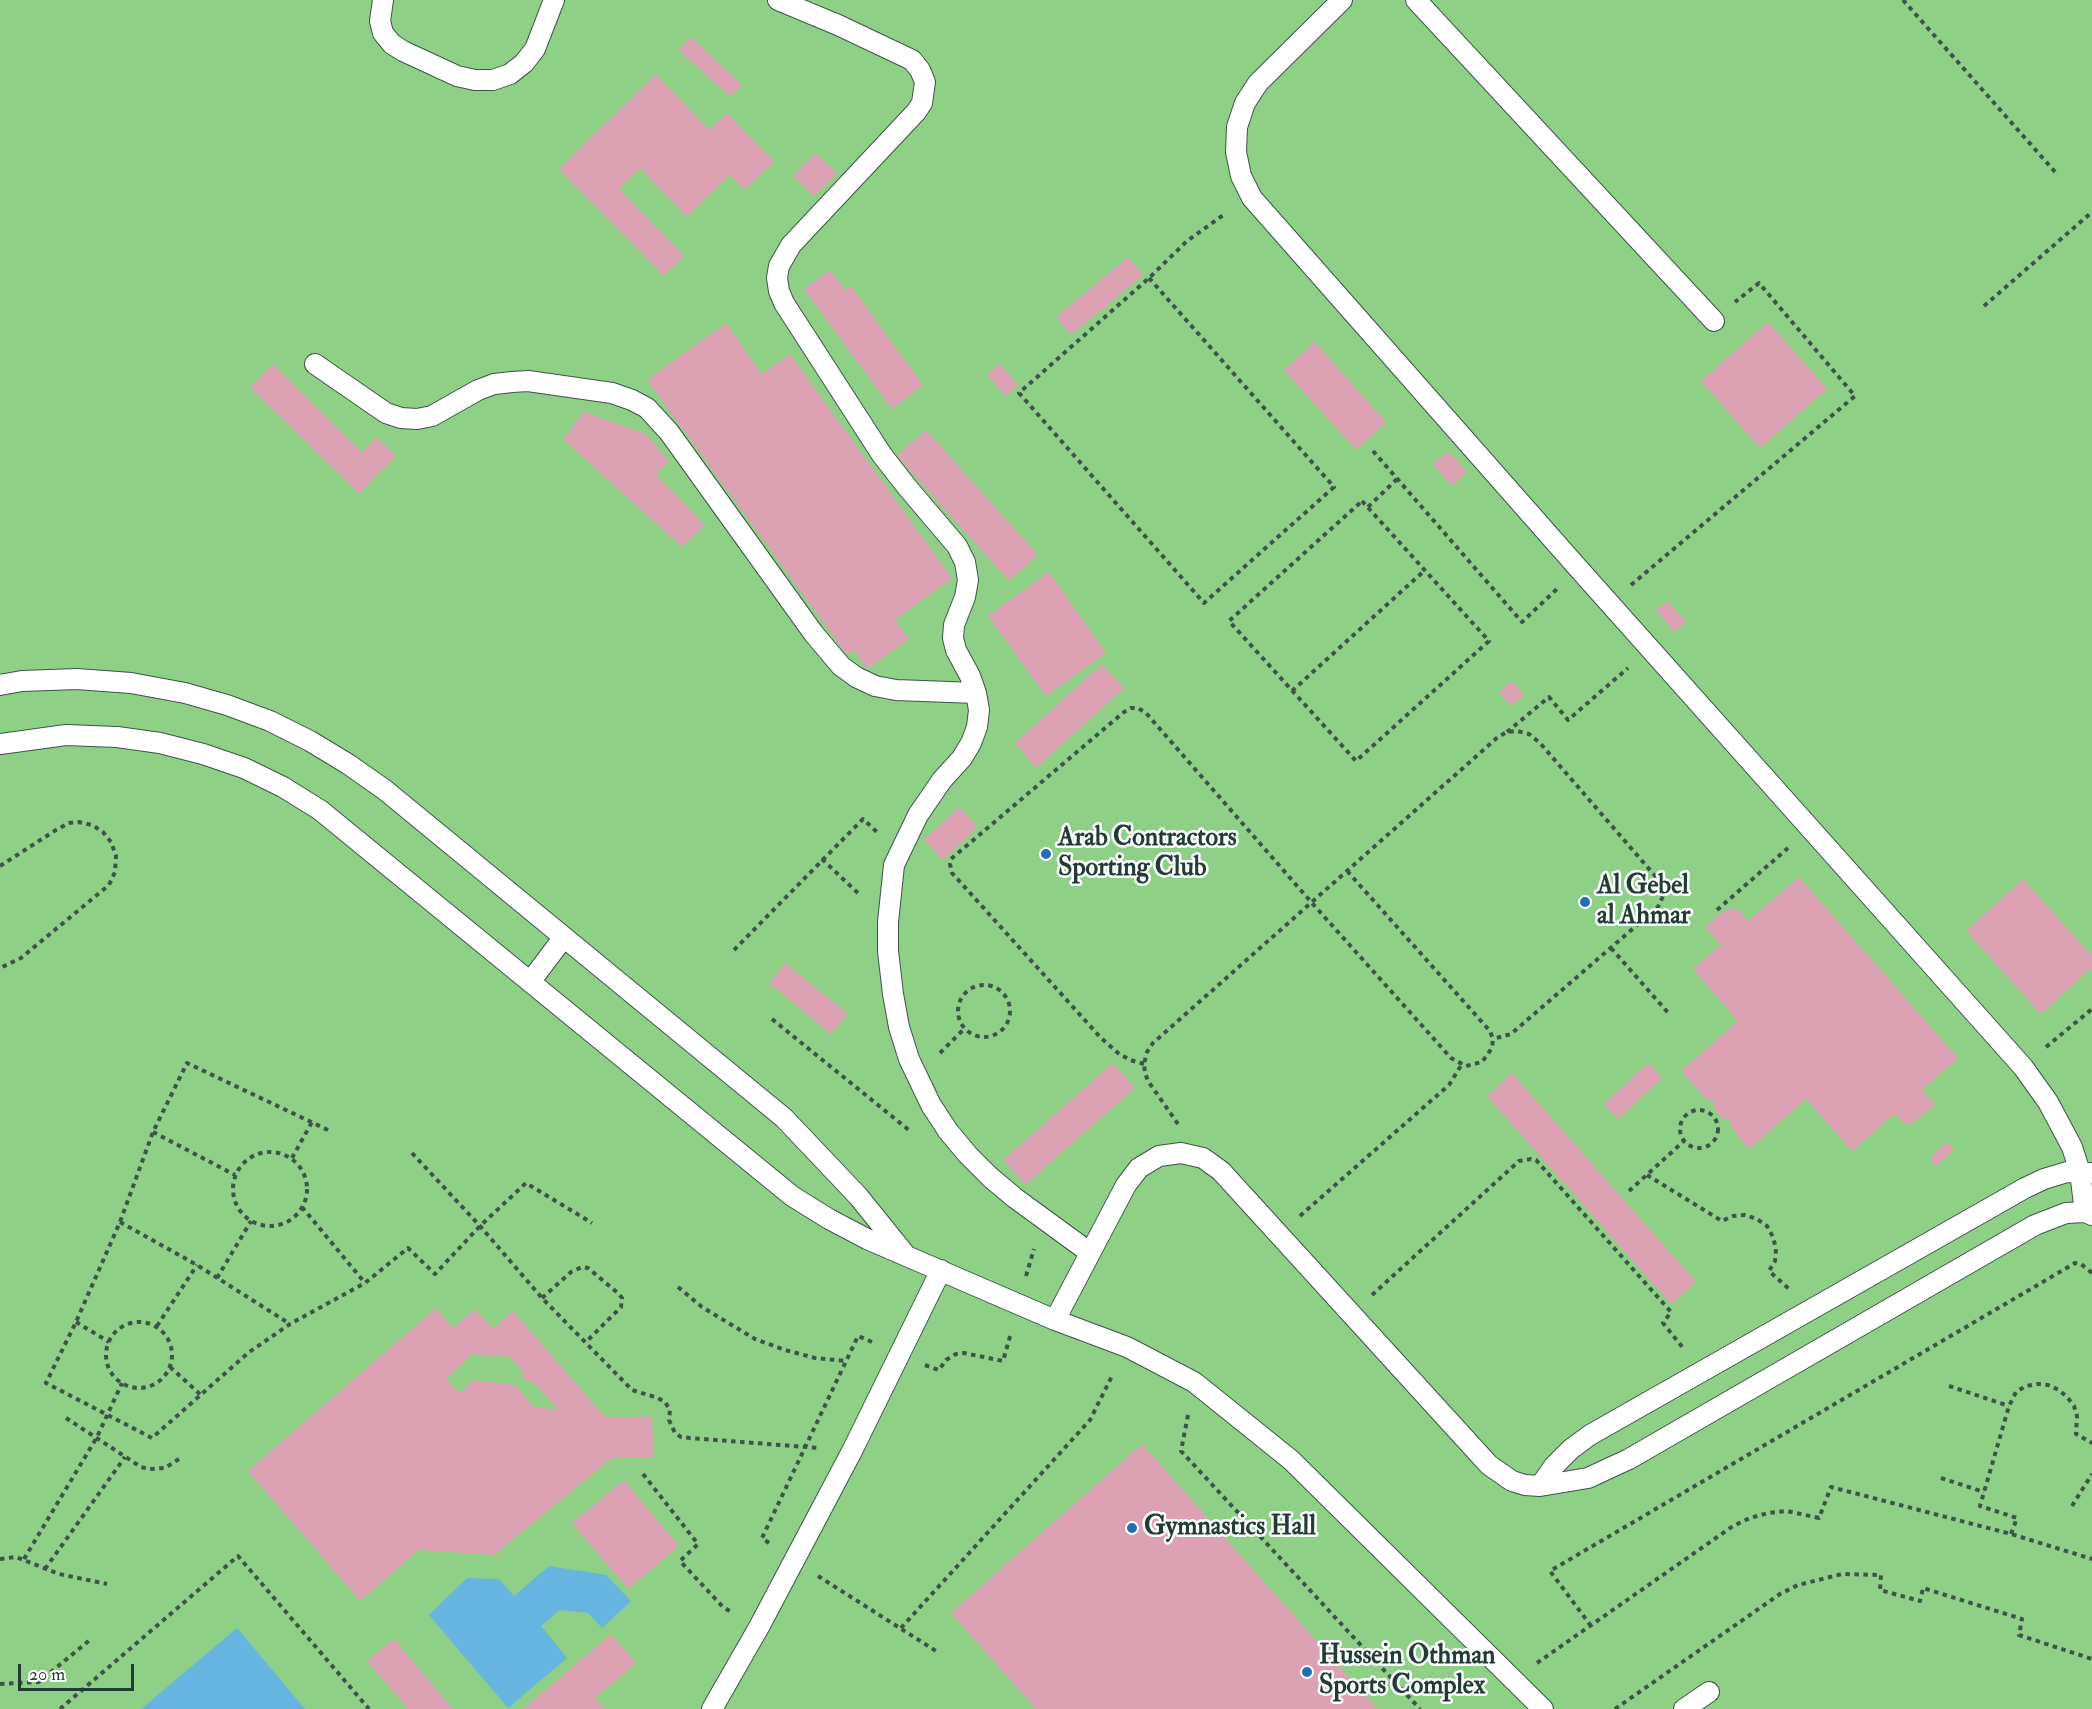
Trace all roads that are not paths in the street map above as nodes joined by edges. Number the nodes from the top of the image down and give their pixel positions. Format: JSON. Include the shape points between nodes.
{"nodes":[{"id":1,"x":382,"y":0,"type":"edge"},
{"id":2,"x":554,"y":0,"type":"edge"},
{"id":3,"x":778,"y":0,"type":"edge"},
{"id":4,"x":1342,"y":0,"type":"edge"},
{"id":5,"x":1416,"y":0,"type":"edge"},
{"id":6,"x":1714,"y":321,"type":"road end"},
{"id":7,"x":315,"y":364,"type":"dead end"},
{"id":8,"x":0,"y":685,"type":"edge"},
{"id":9,"x":976,"y":693,"type":"junction"},
{"id":10,"x":0,"y":744,"type":"edge"},
{"id":11,"x":564,"y":938,"type":"junction"},
{"id":12,"x":530,"y":982,"type":"junction"},
{"id":13,"x":2086,"y":1172,"type":"edge"},
{"id":14,"x":2088,"y":1214,"type":"edge"},
{"id":15,"x":1089,"y":1252,"type":"junction"},
{"id":16,"x":906,"y":1256,"type":"junction"},
{"id":17,"x":941,"y":1270,"type":"junction"},
{"id":18,"x":1055,"y":1320,"type":"junction"},
{"id":19,"x":1540,"y":1486,"type":"junction"},
{"id":20,"x":1709,"y":1692,"type":"dead end"},
{"id":21,"x":712,"y":1709,"type":"edge"},
{"id":22,"x":1543,"y":1709,"type":"edge"},
{"id":23,"x":1684,"y":1709,"type":"edge"}],
"edges":[{"from":1,"to":2,"type":"lane","via":[[380,21],[392,44],[457,76],[475,80],[493,80],[524,63],[535,49]]},
{"from":3,"to":9,"type":"lane","via":[[912,60],[925,82],[922,103],[916,112],[791,245],[777,278],[784,303],[882,455],[957,546],[965,562],[968,580],[953,638]]},
{"from":4,"to":13,"type":"lane","via":[[1258,82],[1245,104],[1237,127],[1236,152],[1241,176],[1252,198],[2023,1067],[2061,1124]]},
{"from":5,"to":6,"type":"lane"},
{"from":7,"to":9,"type":"lane","via":[[386,413],[401,418],[432,416],[478,390],[512,381],[612,393],[632,400],[647,408],[669,432],[840,666],[875,686]]},
{"from":8,"to":11,"type":"lane","via":[[77,680],[131,683],[185,693],[270,721],[310,741],[385,790]]},
{"from":9,"to":15,"type":"lane","via":[[979,710],[971,743],[918,815],[894,865],[888,922],[892,994],[916,1077],[948,1131],[990,1178]]},
{"from":10,"to":12,"type":"lane","via":[[66,735],[117,737],[160,743],[244,768],[320,810]]},
{"from":11,"to":12,"type":"lane"},
{"from":11,"to":16,"type":"lane","via":[[784,1118],[858,1197]]},
{"from":12,"to":16,"type":"lane","via":[[792,1196],[829,1219]]},
{"from":13,"to":14,"type":"lane"},
{"from":13,"to":19,"type":"lane","via":[[2067,1172],[2025,1188],[1590,1435],[1554,1466]]},
{"from":14,"to":19,"type":"lane","via":[[2066,1213],[2035,1225],[1611,1468],[1588,1478]]},
{"from":15,"to":18,"type":"lane"},
{"from":15,"to":19,"type":"lane","via":[[1139,1168],[1159,1156],[1181,1153],[1203,1158],[1221,1172],[1489,1465],[1512,1481]]},
{"from":16,"to":17,"type":"lane"},
{"from":17,"to":18,"type":"lane"},
{"from":17,"to":21,"type":"lane","via":[[852,1451]]},
{"from":18,"to":22,"type":"lane","via":[[1126,1347],[1194,1382],[1291,1460]]},
{"from":20,"to":23,"type":"lane"}]}
